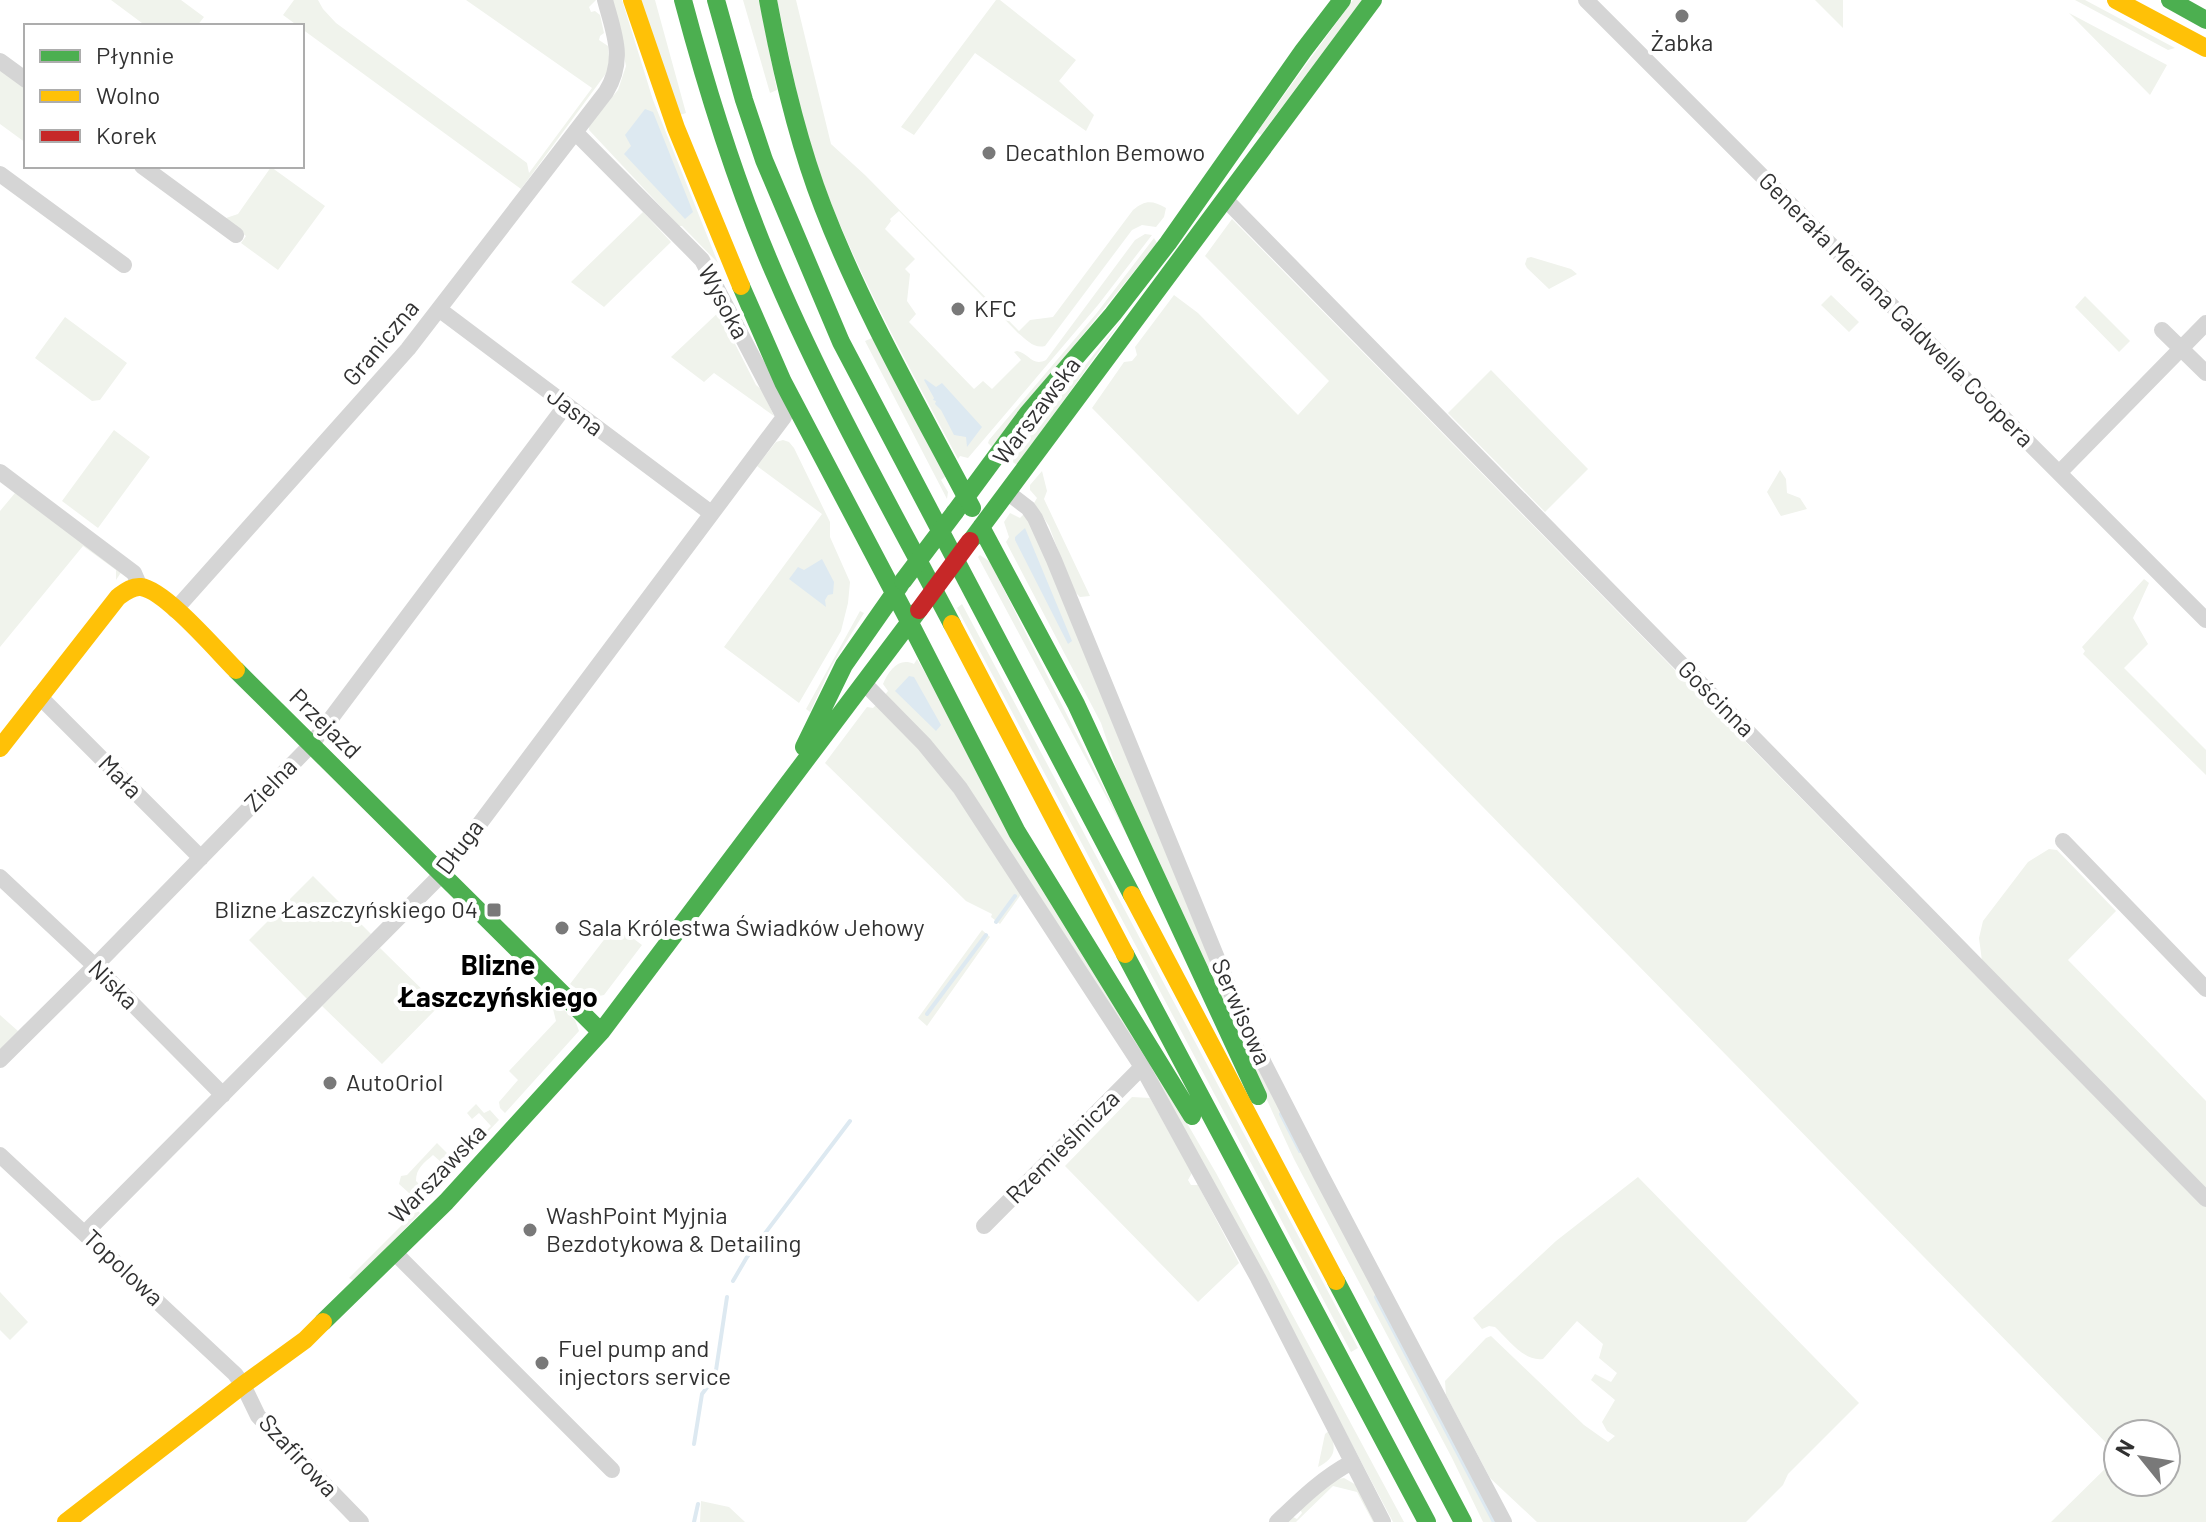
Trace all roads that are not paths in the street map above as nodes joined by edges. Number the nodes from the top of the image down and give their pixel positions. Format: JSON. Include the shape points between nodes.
{"nodes":[{"id":1,"x":605,"y":0,"type":"edge"},
{"id":2,"x":632,"y":0,"type":"edge"},
{"id":3,"x":683,"y":0,"type":"edge"},
{"id":4,"x":716,"y":0,"type":"edge"},
{"id":5,"x":768,"y":0,"type":"edge"},
{"id":6,"x":1342,"y":0,"type":"edge"},
{"id":7,"x":1373,"y":0,"type":"edge"},
{"id":8,"x":1586,"y":0,"type":"edge"},
{"id":9,"x":2116,"y":0,"type":"edge"},
{"id":10,"x":2170,"y":0,"type":"edge"},
{"id":11,"x":2206,"y":20,"type":"edge"},
{"id":12,"x":2206,"y":48,"type":"edge"},
{"id":13,"x":0,"y":61,"type":"edge"},
{"id":14,"x":24,"y":79,"type":"edge"},
{"id":15,"x":575,"y":132,"type":"junction"},
{"id":16,"x":145,"y":168,"type":"edge"},
{"id":17,"x":0,"y":174,"type":"edge"},
{"id":18,"x":1225,"y":199,"type":"junction"},
{"id":19,"x":236,"y":235,"type":"dead end"},
{"id":20,"x":124,"y":265,"type":"dead end"},
{"id":21,"x":440,"y":310,"type":"junction"},
{"id":22,"x":2206,"y":323,"type":"edge"},
{"id":23,"x":2162,"y":330,"type":"dead end"},
{"id":24,"x":2181,"y":349,"type":"junction"},
{"id":25,"x":2206,"y":373,"type":"edge"},
{"id":26,"x":566,"y":405,"type":"junction"},
{"id":27,"x":784,"y":417,"type":"joint"},
{"id":28,"x":0,"y":472,"type":"edge"},
{"id":29,"x":2059,"y":473,"type":"junction"},
{"id":30,"x":1007,"y":492,"type":"junction"},
{"id":31,"x":960,"y":504,"type":"junction"},
{"id":32,"x":711,"y":513,"type":"junction"},
{"id":33,"x":976,"y":534,"type":"junction"},
{"id":34,"x":140,"y":587,"type":"junction"},
{"id":35,"x":898,"y":587,"type":"junction"},
{"id":36,"x":175,"y":610,"type":"junction"},
{"id":37,"x":914,"y":616,"type":"junction"},
{"id":38,"x":2206,"y":620,"type":"edge"},
{"id":39,"x":864,"y":683,"type":"junction"},
{"id":40,"x":39,"y":696,"type":"junction"},
{"id":41,"x":311,"y":745,"type":"junction"},
{"id":42,"x":0,"y":748,"type":"edge"},
{"id":43,"x":781,"y":795,"type":"junction"},
{"id":44,"x":2063,"y":841,"type":"dead end"},
{"id":45,"x":201,"y":858,"type":"junction"},
{"id":46,"x":442,"y":874,"type":"junction"},
{"id":47,"x":0,"y":877,"type":"edge"},
{"id":48,"x":95,"y":966,"type":"junction"},
{"id":49,"x":2206,"y":989,"type":"edge"},
{"id":50,"x":601,"y":1032,"type":"junction"},
{"id":51,"x":0,"y":1060,"type":"edge"},
{"id":52,"x":1142,"y":1067,"type":"junction"},
{"id":53,"x":223,"y":1095,"type":"junction"},
{"id":54,"x":0,"y":1155,"type":"edge"},
{"id":55,"x":2206,"y":1199,"type":"edge"},
{"id":56,"x":1298,"y":1210,"type":"junction"},
{"id":57,"x":1268,"y":1221,"type":"junction"},
{"id":58,"x":984,"y":1226,"type":"dead end"},
{"id":59,"x":85,"y":1233,"type":"junction"},
{"id":60,"x":395,"y":1253,"type":"junction"},
{"id":61,"x":243,"y":1385,"type":"junction"},
{"id":62,"x":1352,"y":1462,"type":"junction"},
{"id":63,"x":612,"y":1470,"type":"dead end"},
{"id":64,"x":66,"y":1522,"type":"edge"},
{"id":65,"x":361,"y":1522,"type":"edge"},
{"id":66,"x":1277,"y":1522,"type":"edge"},
{"id":67,"x":1383,"y":1522,"type":"edge"},
{"id":68,"x":1427,"y":1522,"type":"edge"},
{"id":69,"x":1463,"y":1522,"type":"edge"},
{"id":70,"x":1504,"y":1522,"type":"edge"}],
"edges":[{"from":1,"to":15,"type":"street","name":"Graniczna","via":[[618,51],[616,73]]},
{"from":2,"to":35,"type":"main road","via":[[676,128],[745,299],[783,382]]},
{"from":3,"to":57,"type":"main road","via":[[734,170],[816,364]]},
{"from":4,"to":56,"type":"main road","via":[[763,157],[841,342]]},
{"from":5,"to":31,"type":"main road","via":[[793,116],[824,207]]},
{"from":6,"to":31,"type":"main road","name":"Warszawska","via":[[1168,243]]},
{"from":7,"to":18,"type":"main road","name":"Warszawska"},
{"from":8,"to":29,"type":"street","name":"Generała Meriana Caldwella Coopera"},
{"from":9,"to":12,"type":"main road"},
{"from":10,"to":11,"type":"main road"},
{"from":13,"to":14,"type":"street"},
{"from":15,"to":21,"type":"street","name":"Graniczna"},
{"from":15,"to":27,"type":"street","name":"Wysoka","via":[[702,260]]},
{"from":16,"to":19,"type":"street"},
{"from":17,"to":20,"type":"street"},
{"from":18,"to":30,"type":"main road","name":"Warszawska"},
{"from":18,"to":55,"type":"street","name":"Gościnna"},
{"from":21,"to":26,"type":"street","name":"Jasna"},
{"from":21,"to":36,"type":"street","name":"Graniczna"},
{"from":22,"to":24,"type":"street"},
{"from":23,"to":24,"type":"street"},
{"from":24,"to":25,"type":"street"},
{"from":24,"to":29,"type":"street"},
{"from":26,"to":32,"type":"street","name":"Jasna"},
{"from":26,"to":41,"type":"street","name":"Zielna"},
{"from":27,"to":32,"type":"street","name":"Długa"},
{"from":28,"to":34,"type":"street","name":"Przejazd","via":[[134,573]]},
{"from":29,"to":38,"type":"street","name":"Generała Meriana Caldwella Coopera"},
{"from":30,"to":33,"type":"main road","name":"Warszawska"},
{"from":30,"to":70,"type":"street","name":"Serwisowa","via":[[1035,518],[1244,1024]]},
{"from":31,"to":33,"type":"main road"},
{"from":31,"to":35,"type":"main road","name":"Warszawska","bridge":true},
{"from":32,"to":46,"type":"street","name":"Długa"},
{"from":33,"to":37,"type":"main road","name":"Warszawska","bridge":true},
{"from":33,"to":56,"type":"main road","via":[[1076,704],[1259,1098]]},
{"from":34,"to":36,"type":"main road","name":"Przejazd"},
{"from":34,"to":40,"type":"main road","via":[[118,597]]},
{"from":35,"to":37,"type":"main road"},
{"from":35,"to":43,"type":"main road","name":"Warszawska","via":[[844,665]]},
{"from":36,"to":41,"type":"main road","name":"Przejazd"},
{"from":37,"to":39,"type":"main road","name":"Warszawska"},
{"from":37,"to":57,"type":"main road","via":[[1017,832],[1203,1133]]},
{"from":39,"to":43,"type":"main road","name":"Warszawska"},
{"from":39,"to":52,"type":"street","via":[[960,788]]},
{"from":40,"to":42,"type":"main road"},
{"from":40,"to":45,"type":"street","name":"Mała"},
{"from":41,"to":45,"type":"street","name":"Zielna"},
{"from":41,"to":46,"type":"main road","name":"Przejazd"},
{"from":43,"to":50,"type":"main road","name":"Warszawska"},
{"from":44,"to":49,"type":"street"},
{"from":45,"to":48,"type":"street","name":"Zielna"},
{"from":46,"to":50,"type":"main road","name":"Przejazd"},
{"from":46,"to":53,"type":"street","name":"Długa"},
{"from":47,"to":48,"type":"street","name":"Niska"},
{"from":48,"to":51,"type":"street","name":"Zielna"},
{"from":48,"to":53,"type":"street","name":"Niska"},
{"from":50,"to":60,"type":"main road","name":"Warszawska"},
{"from":52,"to":58,"type":"street","name":"Rzemieślnicza"},
{"from":52,"to":62,"type":"street"},
{"from":53,"to":59,"type":"street","name":"Długa"},
{"from":54,"to":59,"type":"street","name":"Topolowa"},
{"from":56,"to":69,"type":"main road"},
{"from":57,"to":68,"type":"main road"},
{"from":59,"to":61,"type":"street","name":"Topolowa"},
{"from":60,"to":61,"type":"main road","name":"Warszawska","via":[[305,1340]]},
{"from":60,"to":63,"type":"street"},
{"from":61,"to":64,"type":"main road","name":"Warszawska"},
{"from":61,"to":65,"type":"street","name":"Szafirowa","via":[[258,1416]]},
{"from":62,"to":66,"type":"street","via":[[1314,1486]]},
{"from":62,"to":67,"type":"street"}]}
